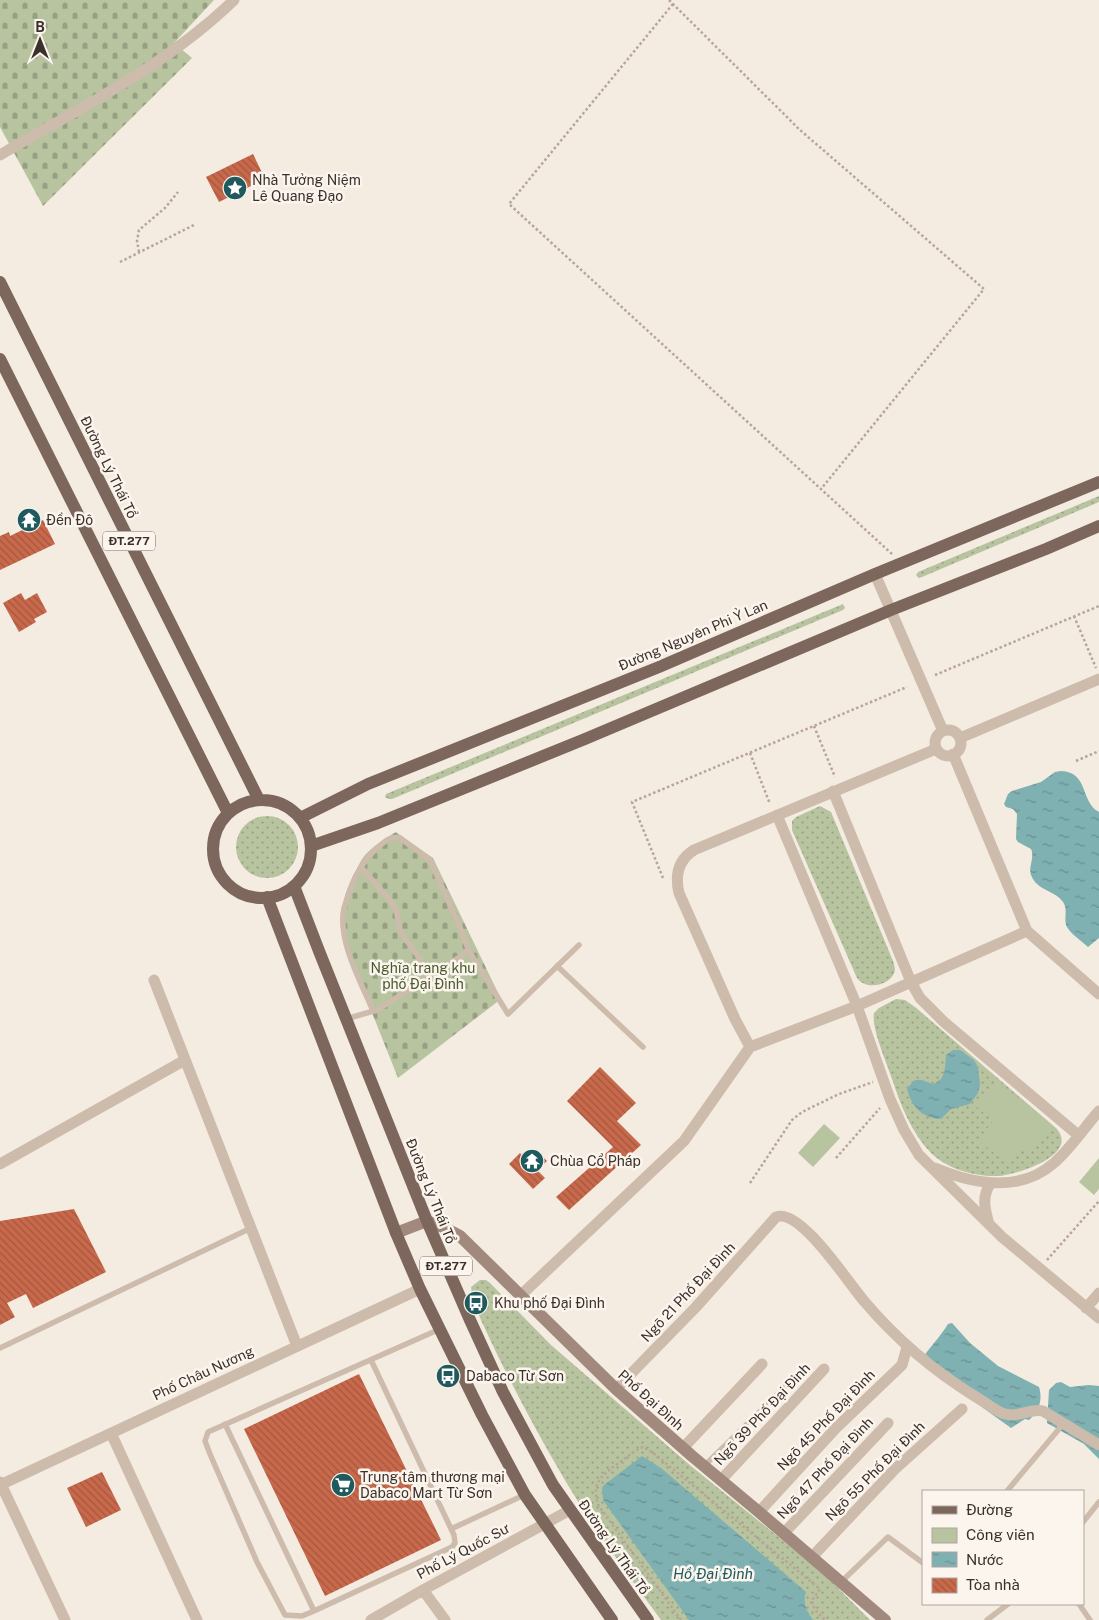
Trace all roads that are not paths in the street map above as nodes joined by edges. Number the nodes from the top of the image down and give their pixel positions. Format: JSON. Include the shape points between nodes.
{"nodes":[{"id":1,"x":234,"y":0,"type":"edge"},
{"id":2,"x":0,"y":155,"type":"edge"},
{"id":3,"x":0,"y":282,"type":"edge"},
{"id":4,"x":0,"y":358,"type":"edge"},
{"id":5,"x":1099,"y":482,"type":"edge"},
{"id":6,"x":1099,"y":526,"type":"edge"},
{"id":7,"x":875,"y":574,"type":"junction"},
{"id":8,"x":890,"y":610,"type":"junction"},
{"id":9,"x":1099,"y":679,"type":"edge"},
{"id":10,"x":943,"y":731,"type":"junction"},
{"id":11,"x":960,"y":738,"type":"junction"},
{"id":12,"x":936,"y":749,"type":"junction"},
{"id":13,"x":953,"y":754,"type":"junction"},
{"id":14,"x":833,"y":791,"type":"junction"},
{"id":15,"x":259,"y":800,"type":"junction"},
{"id":16,"x":228,"y":813,"type":"junction"},
{"id":17,"x":777,"y":815,"type":"junction"},
{"id":18,"x":300,"y":818,"type":"junction"},
{"id":19,"x":311,"y":846,"type":"junction"},
{"id":20,"x":361,"y":867,"type":"junction"},
{"id":21,"x":294,"y":886,"type":"junction"},
{"id":22,"x":267,"y":897,"type":"junction"},
{"id":23,"x":1027,"y":931,"type":"junction"},
{"id":24,"x":579,"y":945,"type":"dead end"},
{"id":25,"x":469,"y":951,"type":"junction"},
{"id":26,"x":557,"y":966,"type":"junction"},
{"id":27,"x":431,"y":975,"type":"junction"},
{"id":28,"x":154,"y":980,"type":"dead end"},
{"id":29,"x":911,"y":982,"type":"junction"},
{"id":30,"x":1099,"y":994,"type":"edge"},
{"id":31,"x":857,"y":1006,"type":"junction"},
{"id":32,"x":373,"y":1011,"type":"junction"},
{"id":33,"x":346,"y":1019,"type":"junction"},
{"id":34,"x":643,"y":1047,"type":"dead end"},
{"id":35,"x":750,"y":1047,"type":"junction"},
{"id":36,"x":186,"y":1060,"type":"junction"},
{"id":37,"x":1099,"y":1111,"type":"edge"},
{"id":38,"x":1078,"y":1135,"type":"junction"},
{"id":39,"x":0,"y":1164,"type":"edge"},
{"id":40,"x":927,"y":1164,"type":"junction"},
{"id":41,"x":991,"y":1183,"type":"junction"},
{"id":42,"x":427,"y":1221,"type":"junction"},
{"id":43,"x":990,"y":1224,"type":"junction"},
{"id":44,"x":251,"y":1228,"type":"junction"},
{"id":45,"x":396,"y":1233,"type":"junction"},
{"id":46,"x":420,"y":1289,"type":"junction"},
{"id":47,"x":1099,"y":1293,"type":"edge"},
{"id":48,"x":520,"y":1296,"type":"junction"},
{"id":49,"x":1086,"y":1308,"type":"junction"},
{"id":50,"x":1099,"y":1318,"type":"edge"},
{"id":51,"x":440,"y":1329,"type":"junction"},
{"id":52,"x":297,"y":1346,"type":"junction"},
{"id":53,"x":907,"y":1346,"type":"junction"},
{"id":54,"x":0,"y":1348,"type":"edge"},
{"id":55,"x":370,"y":1360,"type":"junction"},
{"id":56,"x":762,"y":1364,"type":"dead end"},
{"id":57,"x":824,"y":1369,"type":"dead end"},
{"id":58,"x":785,"y":1387,"type":"dead end"},
{"id":59,"x":616,"y":1390,"type":"junction"},
{"id":60,"x":962,"y":1409,"type":"dead end"},
{"id":61,"x":888,"y":1423,"type":"dead end"},
{"id":62,"x":1064,"y":1423,"type":"junction"},
{"id":63,"x":225,"y":1424,"type":"junction"},
{"id":64,"x":111,"y":1434,"type":"junction"},
{"id":65,"x":1099,"y":1445,"type":"edge"},
{"id":66,"x":683,"y":1448,"type":"junction"},
{"id":67,"x":704,"y":1466,"type":"junction"},
{"id":68,"x":721,"y":1480,"type":"junction"},
{"id":69,"x":0,"y":1484,"type":"edge"},
{"id":70,"x":1008,"y":1490,"type":"edge"},
{"id":71,"x":525,"y":1495,"type":"junction"},
{"id":72,"x":1099,"y":1502,"type":"edge"},
{"id":73,"x":570,"y":1510,"type":"junction"},
{"id":74,"x":760,"y":1512,"type":"junction"},
{"id":75,"x":1084,"y":1521,"type":"edge"},
{"id":76,"x":545,"y":1525,"type":"junction"},
{"id":77,"x":451,"y":1529,"type":"junction"},
{"id":78,"x":784,"y":1533,"type":"junction"},
{"id":79,"x":812,"y":1557,"type":"junction"},
{"id":80,"x":922,"y":1562,"type":"edge"},
{"id":81,"x":841,"y":1582,"type":"junction"},
{"id":82,"x":422,"y":1590,"type":"junction"},
{"id":83,"x":1007,"y":1605,"type":"edge"},
{"id":84,"x":1080,"y":1605,"type":"edge"},
{"id":85,"x":314,"y":1611,"type":"junction"},
{"id":86,"x":65,"y":1620,"type":"edge"},
{"id":87,"x":197,"y":1620,"type":"edge"},
{"id":88,"x":371,"y":1620,"type":"edge"},
{"id":89,"x":445,"y":1620,"type":"edge"},
{"id":90,"x":612,"y":1620,"type":"edge"},
{"id":91,"x":648,"y":1620,"type":"edge"},
{"id":92,"x":885,"y":1620,"type":"edge"},
{"id":93,"x":987,"y":1620,"type":"edge"},
{"id":94,"x":1090,"y":1620,"type":"edge"}],
"edges":[{"from":1,"to":2,"type":"street","via":[[158,63]]},
{"from":3,"to":15,"type":"main road","name":"Đường Lý Thái Tổ","number":"ĐT.277"},
{"from":4,"to":16,"type":"main road","number":"ĐT.277"},
{"from":5,"to":7,"type":"main road","name":"Đường Nguyên Phi Ỷ Lan"},
{"from":6,"to":8,"type":"main road"},
{"from":7,"to":8,"type":"street"},
{"from":7,"to":18,"type":"main road","name":"Đường Nguyên Phi Ỷ Lan","via":[[659,667],[368,784]]},
{"from":8,"to":10,"type":"street"},
{"from":8,"to":19,"type":"main road","via":[[586,739],[378,823]]},
{"from":9,"to":11,"type":"street"},
{"from":10,"to":11,"type":"street","via":[[951,730]]},
{"from":10,"to":12,"type":"street","via":[[936,736]]},
{"from":11,"to":13,"type":"street","via":[[960,747]]},
{"from":12,"to":13,"type":"street","via":[[942,755]]},
{"from":12,"to":14,"type":"street"},
{"from":13,"to":23,"type":"street"},
{"from":14,"to":17,"type":"street"},
{"from":14,"to":29,"type":"street"},
{"from":15,"to":16,"type":"main road","via":[[242,804]]},
{"from":15,"to":18,"type":"main road","via":[[278,802]]},
{"from":16,"to":22,"type":"main road","via":[[213,839],[217,869],[237,891]]},
{"from":17,"to":31,"type":"street"},
{"from":17,"to":35,"type":"street","via":[[694,850],[678,868],[679,893]]},
{"from":18,"to":19,"type":"main road","via":[[309,834]]},
{"from":19,"to":21,"type":"main road","via":[[308,866]]},
{"from":20,"to":25,"type":"lane","via":[[371,854],[393,838],[400,838],[427,856]]},
{"from":20,"to":27,"type":"lane","via":[[394,905],[400,931]]},
{"from":20,"to":32,"type":"lane","via":[[344,909],[344,935]]},
{"from":21,"to":22,"type":"main road","via":[[282,894]]},
{"from":21,"to":33,"type":"main road","name":"Đường Lý Thái Tổ","number":"ĐT.277"},
{"from":22,"to":45,"type":"main road","number":"ĐT.277"},
{"from":23,"to":29,"type":"street"},
{"from":23,"to":30,"type":"street"},
{"from":24,"to":26,"type":"lane"},
{"from":25,"to":26,"type":"lane","via":[[508,1014]]},
{"from":25,"to":27,"type":"lane"},
{"from":26,"to":34,"type":"lane"},
{"from":27,"to":32,"type":"lane"},
{"from":28,"to":36,"type":"street"},
{"from":29,"to":31,"type":"street"},
{"from":29,"to":38,"type":"street","via":[[920,998],[944,1022]]},
{"from":31,"to":35,"type":"street"},
{"from":31,"to":40,"type":"street","via":[[890,1099],[911,1142]]},
{"from":32,"to":33,"type":"lane"},
{"from":33,"to":42,"type":"main road","name":"Đường Lý Thái Tổ","number":"ĐT.277"},
{"from":35,"to":48,"type":"street","via":[[684,1141]]},
{"from":36,"to":39,"type":"street"},
{"from":36,"to":44,"type":"street"},
{"from":37,"to":38,"type":"street"},
{"from":38,"to":41,"type":"street","via":[[1053,1164],[1030,1178]]},
{"from":40,"to":41,"type":"street","via":[[948,1174]]},
{"from":40,"to":43,"type":"street"},
{"from":41,"to":43,"type":"street","via":[[984,1201]]},
{"from":42,"to":45,"type":"street"},
{"from":42,"to":48,"type":"street","name":"Phố Đại Đình","via":[[460,1236]]},
{"from":42,"to":73,"type":"main road","name":"Đường Lý Thái Tổ","number":"ĐT.277","via":[[503,1392]]},
{"from":43,"to":49,"type":"street"},
{"from":44,"to":52,"type":"street"},
{"from":44,"to":54,"type":"lane"},
{"from":45,"to":46,"type":"main road","number":"ĐT.277"},
{"from":46,"to":51,"type":"main road","number":"ĐT.277"},
{"from":46,"to":52,"type":"street","name":"Phố Châu Nương"},
{"from":47,"to":49,"type":"street"},
{"from":48,"to":59,"type":"street","name":"Phố Đại Đình"},
{"from":49,"to":50,"type":"street"},
{"from":51,"to":55,"type":"lane"},
{"from":51,"to":71,"type":"main road","number":"ĐT.277"},
{"from":52,"to":64,"type":"street","name":"Phố Châu Nương"},
{"from":53,"to":59,"type":"street","name":"Ngõ 21 Phố Đại Đình","via":[[864,1301],[817,1241],[791,1218],[781,1215]]},
{"from":53,"to":62,"type":"street","via":[[960,1387],[1003,1413],[1043,1411]]},
{"from":53,"to":74,"type":"street","name":"Ngõ 45 Phố Đại Đình","via":[[902,1365],[836,1428]]},
{"from":55,"to":63,"type":"lane"},
{"from":55,"to":77,"type":"lane"},
{"from":56,"to":66,"type":"street"},
{"from":57,"to":68,"type":"street","name":"Ngõ 39 Phố Đại Đình"},
{"from":58,"to":67,"type":"lane"},
{"from":59,"to":66,"type":"street","name":"Phố Đại Đình"},
{"from":60,"to":79,"type":"street","name":"Ngõ 55 Phố Đại Đình","via":[[895,1469]]},
{"from":61,"to":78,"type":"street","name":"Ngõ 47 Phố Đại Đình"},
{"from":62,"to":65,"type":"street"},
{"from":62,"to":70,"type":"lane"},
{"from":63,"to":85,"type":"lane"},
{"from":63,"to":85,"type":"lane","via":[[208,1432],[205,1441],[257,1562],[282,1613],[295,1616]]},
{"from":64,"to":69,"type":"street","name":"Phố Châu Nương"},
{"from":64,"to":87,"type":"street"},
{"from":66,"to":67,"type":"street","name":"Phố Đại Đình"},
{"from":67,"to":68,"type":"street","name":"Phố Đại Đình"},
{"from":68,"to":74,"type":"street","name":"Phố Đại Đình"},
{"from":69,"to":86,"type":"street"},
{"from":71,"to":76,"type":"main road","number":"ĐT.277"},
{"from":71,"to":77,"type":"lane"},
{"from":72,"to":75,"type":"lane"},
{"from":73,"to":76,"type":"street","name":"Phố Lý Quốc Sư"},
{"from":73,"to":91,"type":"main road","name":"Đường Lý Thái Tổ","number":"ĐT.277"},
{"from":74,"to":78,"type":"street","name":"Phố Đại Đình"},
{"from":76,"to":82,"type":"street","name":"Phố Lý Quốc Sư"},
{"from":76,"to":90,"type":"main road","number":"ĐT.277"},
{"from":77,"to":85,"type":"lane","via":[[455,1539],[452,1547]]},
{"from":78,"to":79,"type":"street","name":"Phố Đại Đình"},
{"from":79,"to":81,"type":"street","name":"Phố Đại Đình"},
{"from":80,"to":81,"type":"lane","via":[[888,1537]]},
{"from":81,"to":92,"type":"street","name":"Phố Đại Đình"},
{"from":82,"to":88,"type":"street","name":"Phố Lý Quốc Sư"},
{"from":82,"to":89,"type":"street"},
{"from":83,"to":93,"type":"lane"},
{"from":84,"to":94,"type":"lane"}]}
